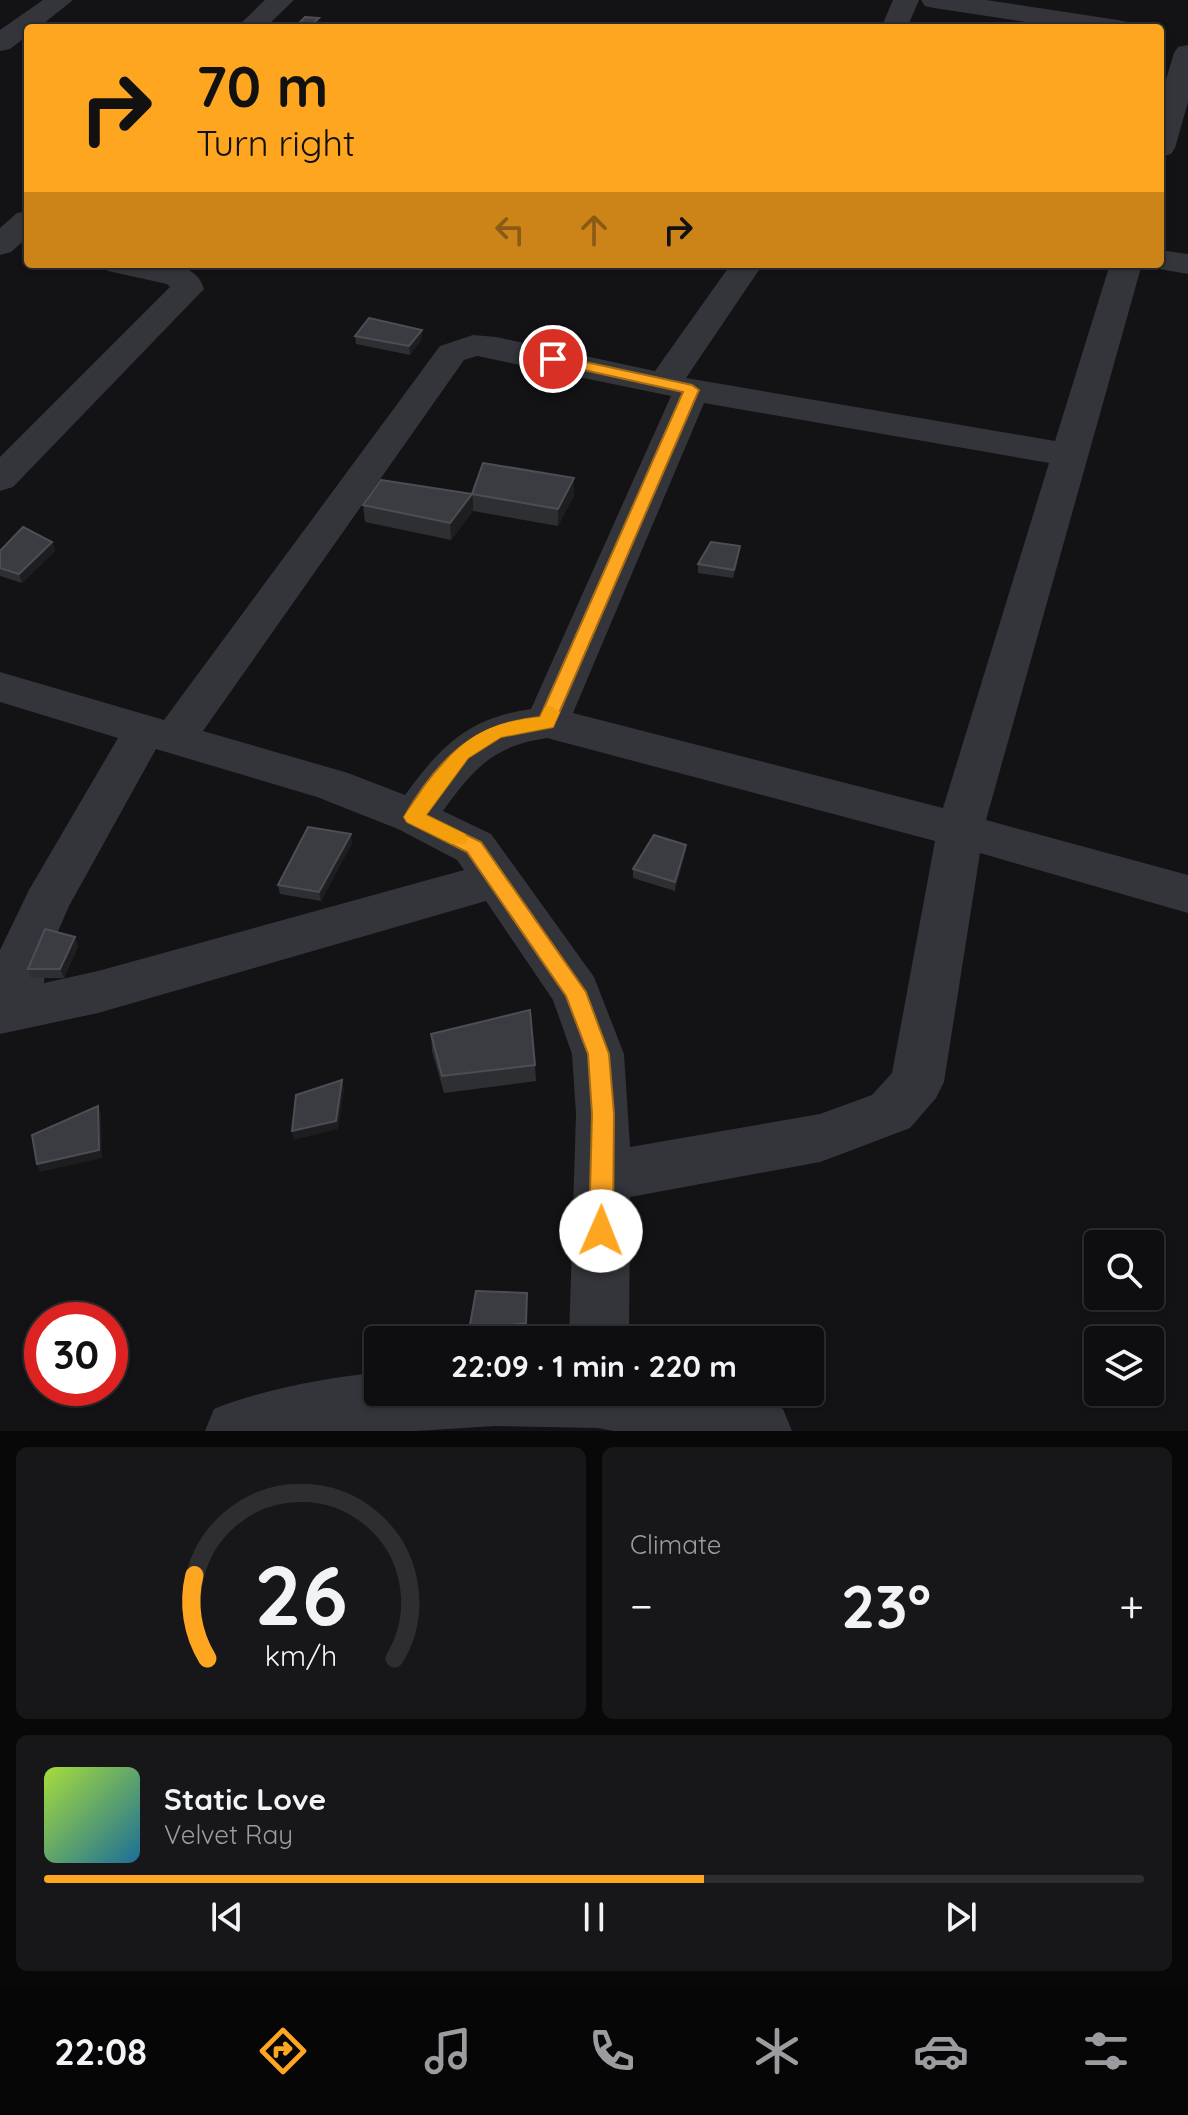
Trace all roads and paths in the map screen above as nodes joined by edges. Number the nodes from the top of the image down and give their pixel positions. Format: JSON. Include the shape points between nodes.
{"nodes":[{"id":1,"x":60,"y":0,"type":"edge"},
{"id":2,"x":281,"y":0,"type":"edge"},
{"id":3,"x":906,"y":0,"type":"edge"},
{"id":4,"x":934,"y":0,"type":"edge"},
{"id":5,"x":27,"y":24,"type":"edge"},
{"id":6,"x":254,"y":24,"type":"edge"},
{"id":7,"x":896,"y":24,"type":"edge"},
{"id":8,"x":1092,"y":24,"type":"edge"},
{"id":9,"x":24,"y":26,"type":"edge"},
{"id":10,"x":0,"y":43,"type":"edge"},
{"id":11,"x":1183,"y":43,"type":"edge"},
{"id":12,"x":1164,"y":130,"type":"edge"},
{"id":13,"x":1164,"y":261,"type":"edge"},
{"id":14,"x":1188,"y":264,"type":"edge"},
{"id":15,"x":139,"y":268,"type":"edge"},
{"id":16,"x":745,"y":268,"type":"edge"},
{"id":17,"x":1125,"y":268,"type":"edge"},
{"id":18,"x":679,"y":386,"type":"junction"},
{"id":19,"x":1069,"y":455,"type":"junction"},
{"id":20,"x":1,"y":478,"type":"edge"},
{"id":21,"x":0,"y":687,"type":"edge"},
{"id":22,"x":547,"y":722,"type":"junction"},
{"id":23,"x":159,"y":734,"type":"junction"},
{"id":24,"x":414,"y":817,"type":"junction"},
{"id":25,"x":960,"y":830,"type":"junction"},
{"id":26,"x":499,"y":879,"type":"junction"},
{"id":27,"x":1188,"y":894,"type":"edge"},
{"id":28,"x":8,"y":1011,"type":"edge"},
{"id":29,"x":602,"y":1177,"type":"junction"},
{"id":30,"x":599,"y":1326,"type":"edge"},
{"id":31,"x":624,"y":1407,"type":"edge"},
{"id":32,"x":236,"y":1431,"type":"edge"},
{"id":33,"x":761,"y":1431,"type":"edge"}],
"edges":[{"from":1,"to":5,"type":"street"},
{"from":2,"to":6,"type":"street"},
{"from":3,"to":7,"type":"street"},
{"from":4,"to":8,"type":"street"},
{"from":9,"to":10,"type":"street"},
{"from":11,"to":12,"type":"street"},
{"from":13,"to":14,"type":"street"},
{"from":15,"to":20,"type":"street","via":[[178,276],[187,289]]},
{"from":16,"to":18,"type":"street"},
{"from":17,"to":19,"type":"street"},
{"from":18,"to":19,"type":"street"},
{"from":18,"to":22,"type":"street"},
{"from":18,"to":23,"type":"street","via":[[496,347],[473,345],[452,353]]},
{"from":19,"to":25,"type":"street"},
{"from":21,"to":23,"type":"street"},
{"from":22,"to":24,"type":"street","via":[[494,732],[461,753]]},
{"from":22,"to":25,"type":"street"},
{"from":23,"to":24,"type":"street","via":[[332,785]]},
{"from":23,"to":28,"type":"street","via":[[46,903],[21,959]]},
{"from":24,"to":26,"type":"street","via":[[474,847]]},
{"from":25,"to":27,"type":"street"},
{"from":25,"to":29,"type":"street","via":[[917,1082],[891,1112],[820,1138]]},
{"from":26,"to":28,"type":"street","via":[[98,992]]},
{"from":26,"to":29,"type":"street","via":[[576,992],[598,1054]]},
{"from":29,"to":30,"type":"street"},
{"from":31,"to":32,"type":"street","via":[[495,1396],[353,1405]]},
{"from":31,"to":33,"type":"street"}]}
